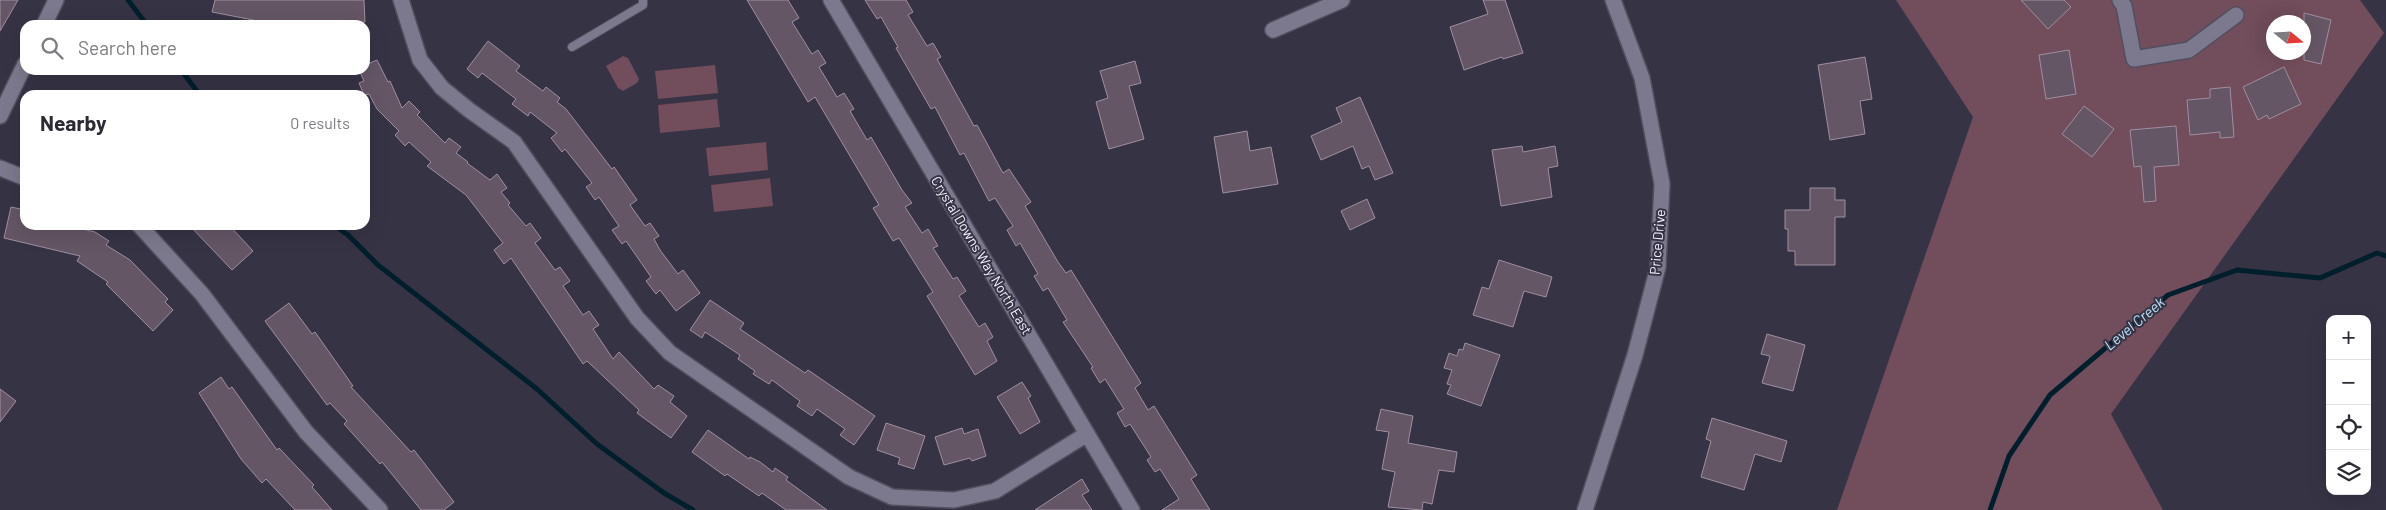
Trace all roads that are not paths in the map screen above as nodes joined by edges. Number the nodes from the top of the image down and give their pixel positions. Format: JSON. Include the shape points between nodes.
{"nodes":[{"id":1,"x":56,"y":0,"type":"edge"},
{"id":2,"x":401,"y":0,"type":"edge"},
{"id":3,"x":643,"y":0,"type":"edge"},
{"id":4,"x":831,"y":0,"type":"edge"},
{"id":5,"x":1342,"y":0,"type":"edge"},
{"id":6,"x":1613,"y":0,"type":"edge"},
{"id":7,"x":2120,"y":0,"type":"edge"},
{"id":8,"x":2236,"y":15,"type":"dead end"},
{"id":9,"x":46,"y":20,"type":"edge"},
{"id":10,"x":1273,"y":30,"type":"dead end"},
{"id":11,"x":572,"y":47,"type":"dead end"},
{"id":12,"x":20,"y":74,"type":"edge"},
{"id":13,"x":0,"y":116,"type":"edge"},
{"id":14,"x":0,"y":168,"type":"edge"},
{"id":15,"x":20,"y":176,"type":"edge"},
{"id":16,"x":144,"y":230,"type":"edge"},
{"id":17,"x":1087,"y":434,"type":"junction"},
{"id":18,"x":380,"y":510,"type":"edge"},
{"id":19,"x":1132,"y":510,"type":"edge"},
{"id":20,"x":1585,"y":510,"type":"edge"}],
"edges":[{"from":1,"to":9,"type":"street"},
{"from":2,"to":17,"type":"street","via":[[420,60],[442,88],[514,142],[637,318],[670,353],[848,477],[892,497],[954,500],[995,491]]},
{"from":3,"to":11,"type":"lane","via":[[643,6]]},
{"from":4,"to":17,"type":"street","name":"Crystal Downs Way North East"},
{"from":5,"to":10,"type":"street"},
{"from":6,"to":20,"type":"street","name":"Price Drive","via":[[1642,78],[1662,184],[1658,267],[1635,355]]},
{"from":7,"to":8,"type":"street","via":[[2124,6],[2134,59],[2190,50]]},
{"from":12,"to":13,"type":"street"},
{"from":14,"to":15,"type":"street"},
{"from":16,"to":18,"type":"street","via":[[202,294],[306,432]]},
{"from":17,"to":19,"type":"street","name":"Crystal Downs Way North East"}]}
